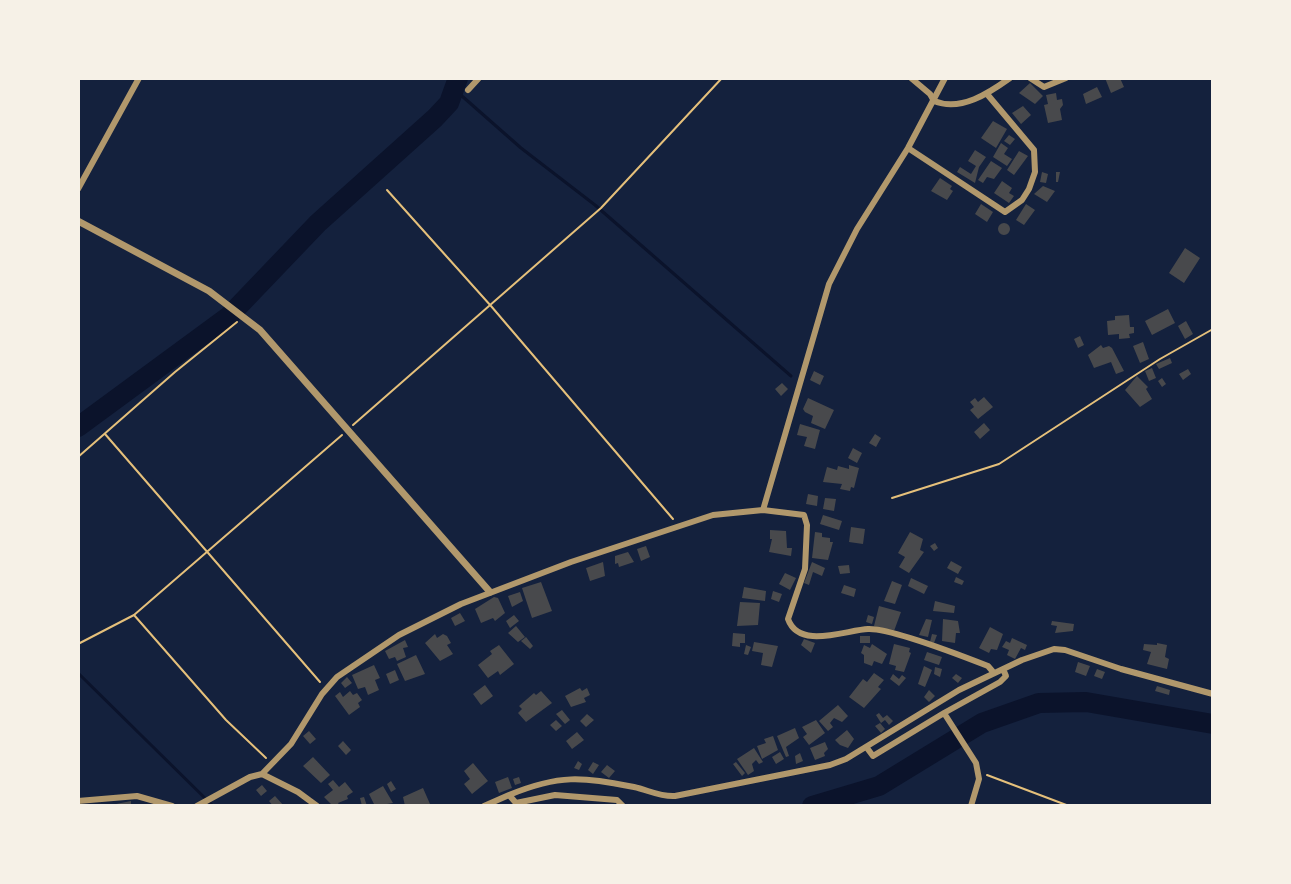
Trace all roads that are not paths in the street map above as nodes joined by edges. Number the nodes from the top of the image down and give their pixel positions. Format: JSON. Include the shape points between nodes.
{"nodes":[{"id":1,"x":140,"y":78,"type":"edge"},
{"id":2,"x":479,"y":78,"type":"edge"},
{"id":3,"x":911,"y":78,"type":"edge"},
{"id":4,"x":945,"y":78,"type":"edge"},
{"id":5,"x":1010,"y":78,"type":"edge"},
{"id":6,"x":1030,"y":78,"type":"edge"},
{"id":7,"x":1066,"y":78,"type":"edge"},
{"id":8,"x":468,"y":90,"type":"dead end"},
{"id":9,"x":987,"y":94,"type":"junction"},
{"id":10,"x":934,"y":101,"type":"junction"},
{"id":11,"x":908,"y":148,"type":"junction"},
{"id":12,"x":78,"y":189,"type":"edge"},
{"id":13,"x":78,"y":221,"type":"edge"},
{"id":14,"x":763,"y":510,"type":"junction"},
{"id":15,"x":490,"y":591,"type":"junction"},
{"id":16,"x":1003,"y":669,"type":"junction"},
{"id":17,"x":994,"y":673,"type":"junction"},
{"id":18,"x":1213,"y":694,"type":"edge"},
{"id":19,"x":944,"y":713,"type":"junction"},
{"id":20,"x":867,"y":748,"type":"junction"},
{"id":21,"x":262,"y":774,"type":"junction"},
{"id":22,"x":509,"y":795,"type":"junction"},
{"id":23,"x":78,"y":801,"type":"edge"},
{"id":24,"x":172,"y":806,"type":"edge"},
{"id":25,"x":197,"y":806,"type":"edge"},
{"id":26,"x":317,"y":806,"type":"edge"},
{"id":27,"x":484,"y":806,"type":"edge"},
{"id":28,"x":623,"y":806,"type":"edge"},
{"id":29,"x":971,"y":806,"type":"edge"}],
"edges":[{"from":1,"to":12,"type":"street"},
{"from":2,"to":8,"type":"street"},
{"from":3,"to":10,"type":"street"},
{"from":4,"to":10,"type":"street"},
{"from":5,"to":9,"type":"street"},
{"from":6,"to":7,"type":"street","via":[[1044,87]]},
{"from":9,"to":10,"type":"street","via":[[955,104]]},
{"from":9,"to":11,"type":"street","via":[[1034,150],[1035,172],[1029,189],[1022,200],[1005,212]]},
{"from":10,"to":11,"type":"street"},
{"from":11,"to":14,"type":"street","via":[[829,284]]},
{"from":13,"to":15,"type":"street","via":[[243,315],[274,344]]},
{"from":14,"to":15,"type":"street","via":[[713,515]]},
{"from":14,"to":17,"type":"street","via":[[804,515],[807,519],[805,569],[789,610],[791,626],[815,636],[877,630],[988,666]]},
{"from":15,"to":21,"type":"street","via":[[389,641],[344,672],[326,689],[291,744]]},
{"from":16,"to":17,"type":"street"},
{"from":16,"to":18,"type":"street","via":[[1044,652],[1065,650]]},
{"from":16,"to":19,"type":"street","via":[[1006,676],[1000,682]]},
{"from":17,"to":20,"type":"street"},
{"from":19,"to":20,"type":"street","via":[[873,756]]},
{"from":19,"to":29,"type":"street","via":[[979,773]]},
{"from":20,"to":22,"type":"street","via":[[830,765],[675,796],[572,777],[540,783]]},
{"from":21,"to":25,"type":"street"},
{"from":21,"to":26,"type":"street"},
{"from":22,"to":27,"type":"street"},
{"from":22,"to":28,"type":"street","via":[[516,803],[555,795],[617,800]]},
{"from":23,"to":24,"type":"street","via":[[137,796]]}]}
